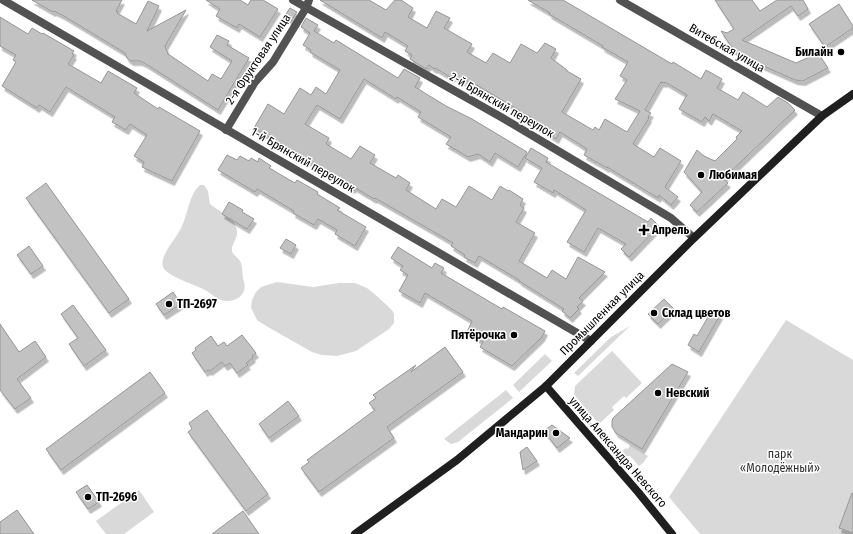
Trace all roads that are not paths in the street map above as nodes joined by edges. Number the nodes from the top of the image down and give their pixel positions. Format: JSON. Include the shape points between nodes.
{"nodes":[{"id":1,"x":3,"y":0,"type":"edge"},
{"id":2,"x":293,"y":0,"type":"edge"},
{"id":3,"x":620,"y":0,"type":"edge"},
{"id":4,"x":308,"y":4,"type":"edge"},
{"id":5,"x":853,"y":94,"type":"edge"},
{"id":6,"x":822,"y":116,"type":"junction"},
{"id":7,"x":226,"y":130,"type":"junction"},
{"id":8,"x":694,"y":238,"type":"junction"},
{"id":9,"x":590,"y":341,"type":"junction"},
{"id":10,"x":546,"y":386,"type":"junction"},
{"id":11,"x":355,"y":534,"type":"edge"},
{"id":12,"x":672,"y":534,"type":"edge"}],
"edges":[{"from":1,"to":7,"type":"street","name":"1-й Брянский переулок"},
{"from":2,"to":4,"type":"street","name":"2-й Брянский переулок"},
{"from":3,"to":6,"type":"street","name":"Витебская улица"},
{"from":4,"to":7,"type":"street","name":"2-я Фруктовая улица","via":[[273,62],[255,82]]},
{"from":4,"to":8,"type":"street","name":"2-й Брянский переулок","via":[[671,218]]},
{"from":5,"to":6,"type":"street","name":"Промышленная улица"},
{"from":6,"to":8,"type":"street","name":"Промышленная улица"},
{"from":7,"to":9,"type":"street","name":"1-й Брянский переулок"},
{"from":8,"to":9,"type":"street","name":"Промышленная улица"},
{"from":9,"to":10,"type":"street","name":"Промышленная улица"},
{"from":10,"to":11,"type":"street","name":"Промышленная улица","via":[[456,460]]},
{"from":10,"to":12,"type":"street","name":"улица Александра Невского"}]}
